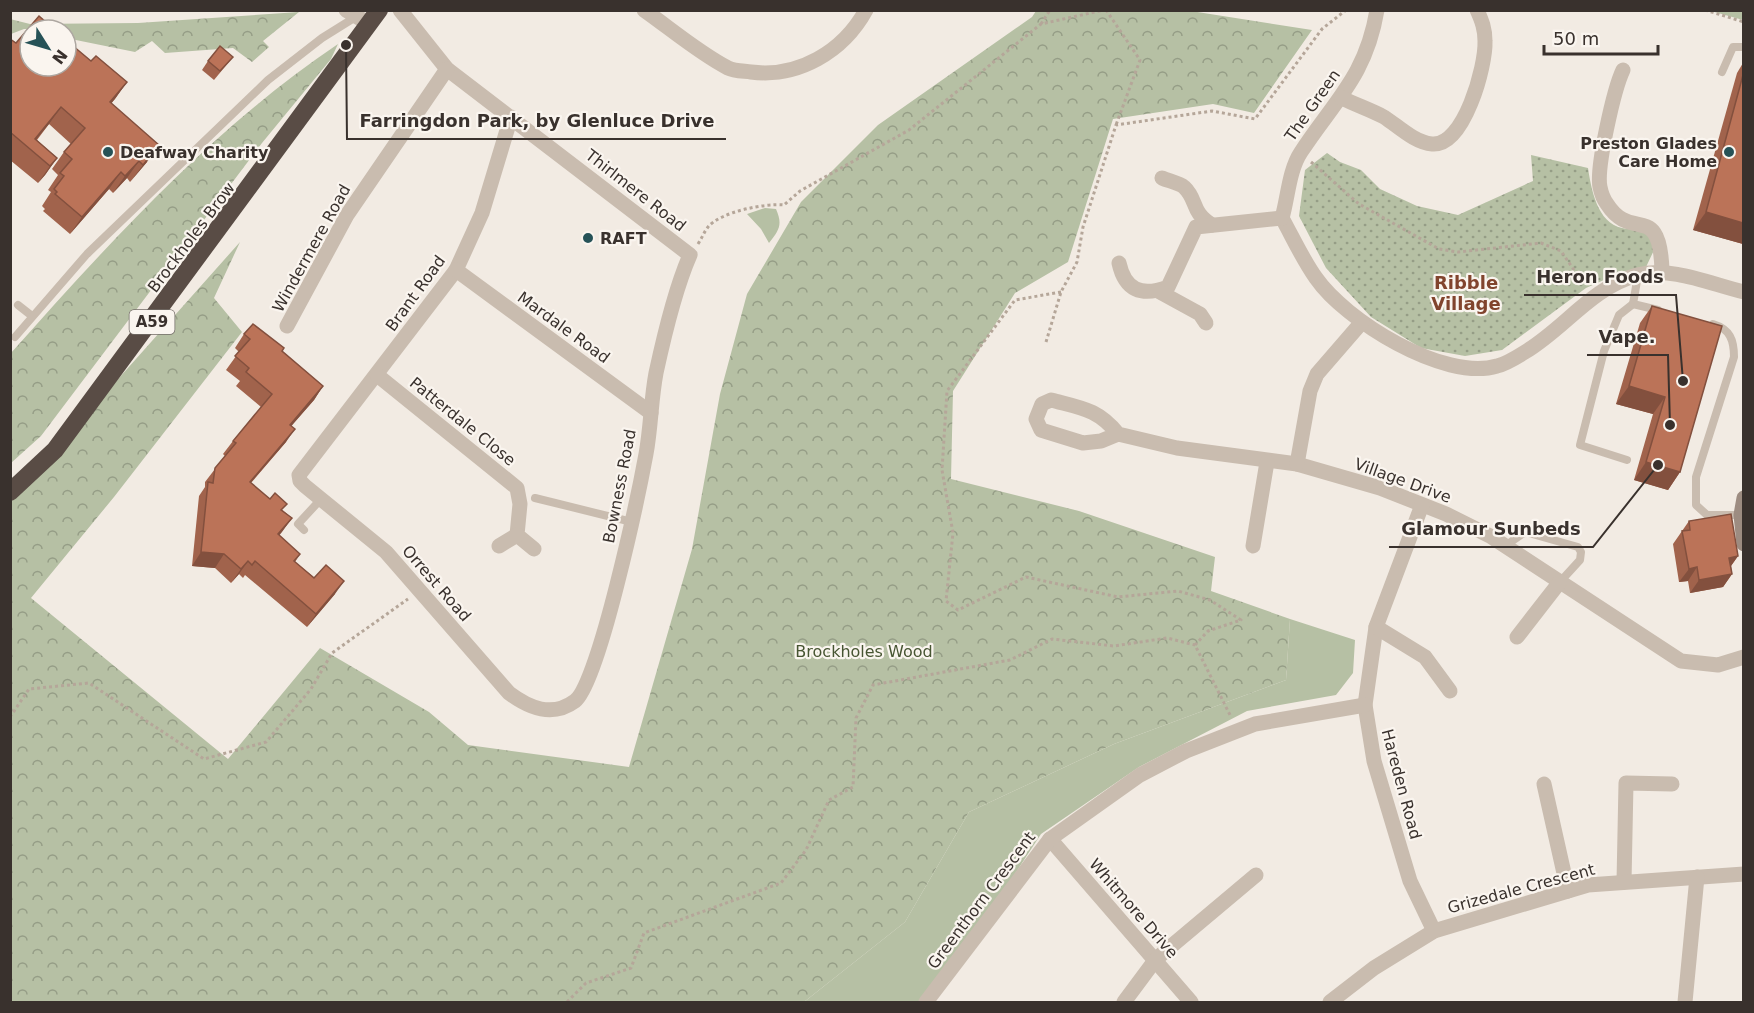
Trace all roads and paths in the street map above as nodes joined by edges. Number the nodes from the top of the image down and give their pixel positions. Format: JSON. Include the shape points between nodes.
{"nodes":[{"id":1,"x":400,"y":10,"type":"edge"},
{"id":2,"x":644,"y":10,"type":"edge"},
{"id":3,"x":866,"y":10,"type":"edge"},
{"id":4,"x":1050,"y":10,"type":"edge"},
{"id":5,"x":1105,"y":10,"type":"edge"},
{"id":6,"x":1346,"y":10,"type":"edge"},
{"id":7,"x":1377,"y":10,"type":"edge"},
{"id":8,"x":1477,"y":10,"type":"edge"},
{"id":9,"x":1705,"y":10,"type":"edge"},
{"id":10,"x":362,"y":16,"type":"edge"},
{"id":11,"x":1743,"y":22,"type":"edge"},
{"id":12,"x":1041,"y":24,"type":"junction"},
{"id":13,"x":1743,"y":47,"type":"edge"},
{"id":14,"x":447,"y":69,"type":"junction"},
{"id":15,"x":1623,"y":70,"type":"dead end"},
{"id":16,"x":1722,"y":72,"type":"dead end"},
{"id":17,"x":1342,"y":98,"type":"junction"},
{"id":18,"x":511,"y":117,"type":"junction"},
{"id":19,"x":1116,"y":125,"type":"junction"},
{"id":20,"x":1300,"y":153,"type":"junction"},
{"id":21,"x":1162,"y":178,"type":"dead end"},
{"id":22,"x":1282,"y":218,"type":"junction"},
{"id":23,"x":1212,"y":225,"type":"junction"},
{"id":24,"x":690,"y":255,"type":"junction"},
{"id":25,"x":1119,"y":263,"type":"dead end"},
{"id":26,"x":456,"y":270,"type":"junction"},
{"id":27,"x":1662,"y":271,"type":"junction"},
{"id":28,"x":1638,"y":275,"type":"junction"},
{"id":29,"x":1617,"y":282,"type":"junction"},
{"id":30,"x":1158,"y":291,"type":"junction"},
{"id":31,"x":1061,"y":292,"type":"junction"},
{"id":32,"x":1743,"y":292,"type":"edge"},
{"id":33,"x":1633,"y":304,"type":"junction"},
{"id":34,"x":18,"y":305,"type":"dead end"},
{"id":35,"x":1665,"y":312,"type":"edge"},
{"id":36,"x":32,"y":316,"type":"junction"},
{"id":37,"x":1362,"y":322,"type":"junction"},
{"id":38,"x":1707,"y":322,"type":"edge"},
{"id":39,"x":1206,"y":323,"type":"dead end"},
{"id":40,"x":287,"y":326,"type":"dead end"},
{"id":41,"x":15,"y":337,"type":"dead end"},
{"id":42,"x":1046,"y":342,"type":"dead end"},
{"id":43,"x":378,"y":375,"type":"junction"},
{"id":44,"x":651,"y":413,"type":"junction"},
{"id":45,"x":1118,"y":434,"type":"junction"},
{"id":46,"x":1627,"y":460,"type":"dead end"},
{"id":47,"x":1267,"y":462,"type":"junction"},
{"id":48,"x":1297,"y":464,"type":"junction"},
{"id":49,"x":304,"y":466,"type":"joint"},
{"id":50,"x":10,"y":492,"type":"edge"},
{"id":51,"x":322,"y":498,"type":"junction"},
{"id":52,"x":535,"y":498,"type":"dead end"},
{"id":53,"x":1743,"y":498,"type":"edge"},
{"id":54,"x":1422,"y":505,"type":"junction"},
{"id":55,"x":1741,"y":515,"type":"junction"},
{"id":56,"x":289,"y":516,"type":"edge"},
{"id":57,"x":632,"y":522,"type":"junction"},
{"id":58,"x":517,"y":534,"type":"junction"},
{"id":59,"x":1743,"y":544,"type":"edge"},
{"id":60,"x":499,"y":546,"type":"dead end"},
{"id":61,"x":1253,"y":546,"type":"dead end"},
{"id":62,"x":1505,"y":546,"type":"junction"},
{"id":63,"x":534,"y":549,"type":"dead end"},
{"id":64,"x":1559,"y":583,"type":"junction"},
{"id":65,"x":418,"y":592,"type":"junction"},
{"id":66,"x":1376,"y":627,"type":"junction"},
{"id":67,"x":1517,"y":637,"type":"dead end"},
{"id":68,"x":1195,"y":645,"type":"junction"},
{"id":69,"x":1743,"y":657,"type":"edge"},
{"id":70,"x":1450,"y":691,"type":"dead end"},
{"id":71,"x":1365,"y":705,"type":"junction"},
{"id":72,"x":559,"y":709,"type":"joint"},
{"id":73,"x":10,"y":717,"type":"edge"},
{"id":74,"x":1238,"y":730,"type":"junction"},
{"id":75,"x":1544,"y":784,"type":"dead end"},
{"id":76,"x":1672,"y":784,"type":"dead end"},
{"id":77,"x":1050,"y":839,"type":"junction"},
{"id":78,"x":1743,"y":874,"type":"edge"},
{"id":79,"x":1256,"y":876,"type":"dead end"},
{"id":80,"x":1697,"y":877,"type":"junction"},
{"id":81,"x":1624,"y":882,"type":"junction"},
{"id":82,"x":1568,"y":891,"type":"junction"},
{"id":83,"x":1434,"y":931,"type":"junction"},
{"id":84,"x":1156,"y":959,"type":"junction"},
{"id":85,"x":567,"y":1002,"type":"edge"},
{"id":86,"x":926,"y":1002,"type":"edge"},
{"id":87,"x":1124,"y":1002,"type":"edge"},
{"id":88,"x":1191,"y":1002,"type":"edge"},
{"id":89,"x":1330,"y":1002,"type":"edge"},
{"id":90,"x":1685,"y":1002,"type":"edge"}],
"edges":[{"from":1,"to":14,"type":"street","name":"Thirlmere Road"},
{"from":2,"to":3,"type":"street","via":[[730,69],[762,73],[811,64],[838,46]]},
{"from":4,"to":12,"type":"path"},
{"from":5,"to":12,"type":"path"},
{"from":5,"to":19,"type":"path","via":[[1140,60]]},
{"from":6,"to":19,"type":"path","via":[[1322,29],[1256,119],[1212,111]]},
{"from":7,"to":17,"type":"street","name":"The Green","via":[[1372,38]]},
{"from":8,"to":17,"type":"street","via":[[1484,26],[1482,68],[1462,122],[1451,138],[1433,145],[1419,140]]},
{"from":9,"to":11,"type":"path"},
{"from":10,"to":36,"type":"lane","via":[[322,38],[268,80],[87,254]]},
{"from":10,"to":50,"type":"highway","name":"Brockholes Brow","number":"A59","via":[[55,450]]},
{"from":12,"to":24,"type":"path","via":[[909,130],[784,205],[767,203],[720,217],[708,227]]},
{"from":13,"to":16,"type":"lane","via":[[1733,47]]},
{"from":14,"to":18,"type":"street","name":"Thirlmere Road"},
{"from":14,"to":40,"type":"street","name":"Windermere Road","via":[[347,214]]},
{"from":15,"to":27,"type":"street","via":[[1601,164],[1600,186],[1607,205],[1617,214],[1657,233]]},
{"from":17,"to":20,"type":"street","name":"The Green"},
{"from":18,"to":24,"type":"street","name":"Thirlmere Road"},
{"from":18,"to":26,"type":"street","name":"Brant Road","via":[[486,202]]},
{"from":19,"to":31,"type":"path","via":[[1083,226],[1077,262]]},
{"from":20,"to":22,"type":"street","name":"The Green"},
{"from":20,"to":29,"type":"path","via":[[1359,204],[1439,249],[1458,252],[1541,243],[1561,251],[1576,273],[1597,282]]},
{"from":21,"to":23,"type":"street","via":[[1183,186],[1194,209]]},
{"from":22,"to":23,"type":"street"},
{"from":22,"to":37,"type":"street","via":[[1317,280]]},
{"from":23,"to":30,"type":"street","via":[[1197,227],[1168,287]]},
{"from":24,"to":44,"type":"street","name":"Bowness Road","via":[[656,373]]},
{"from":25,"to":30,"type":"street","via":[[1123,280],[1130,286]]},
{"from":26,"to":43,"type":"street","name":"Brant Road"},
{"from":26,"to":44,"type":"street","name":"Mardale Road"},
{"from":27,"to":28,"type":"street"},
{"from":27,"to":32,"type":"street"},
{"from":28,"to":29,"type":"street"},
{"from":28,"to":33,"type":"lane"},
{"from":29,"to":37,"type":"street","via":[[1580,305],[1525,352],[1496,366],[1461,368],[1424,358]]},
{"from":30,"to":39,"type":"street","via":[[1200,314]]},
{"from":31,"to":42,"type":"path"},
{"from":31,"to":68,"type":"path","via":[[1015,300],[947,391],[942,470],[953,533],[946,600],[958,610],[1026,577],[1118,597],[1178,591],[1210,600],[1242,620],[1208,631]]},
{"from":33,"to":35,"type":"lane"},
{"from":33,"to":46,"type":"lane","via":[[1619,315],[1604,351],[1580,445]]},
{"from":34,"to":36,"type":"lane"},
{"from":36,"to":41,"type":"lane"},
{"from":37,"to":48,"type":"street","via":[[1317,374],[1310,391]]},
{"from":38,"to":55,"type":"lane","via":[[1727,331],[1734,342],[1734,357],[1696,477],[1696,505],[1707,515]]},
{"from":43,"to":49,"type":"street","name":"Brant Road"},
{"from":43,"to":58,"type":"street","name":"Patterdale Close","via":[[517,488]]},
{"from":44,"to":57,"type":"street","name":"Bowness Road"},
{"from":45,"to":45,"type":"street","name":"Village Drive","via":[[1083,444],[1041,430],[1036,419],[1042,404],[1051,400],[1095,411]]},
{"from":45,"to":47,"type":"street","name":"Village Drive"},
{"from":47,"to":48,"type":"street","name":"Village Drive"},
{"from":47,"to":61,"type":"street"},
{"from":48,"to":54,"type":"street","name":"Village Drive","via":[[1380,488]]},
{"from":49,"to":51,"type":"street","name":"Orrest Road","via":[[300,481]]},
{"from":51,"to":56,"type":"lane","via":[[301,527]]},
{"from":51,"to":65,"type":"street","name":"Orrest Road","via":[[386,552]]},
{"from":52,"to":57,"type":"lane"},
{"from":53,"to":55,"type":"street"},
{"from":54,"to":62,"type":"street","name":"Village Drive"},
{"from":54,"to":66,"type":"street","name":"Hareden Road"},
{"from":55,"to":59,"type":"street"},
{"from":57,"to":72,"type":"street","name":"Bowness Road","via":[[589,682],[576,700]]},
{"from":58,"to":60,"type":"street"},
{"from":58,"to":63,"type":"street"},
{"from":62,"to":64,"type":"street","name":"Village Drive"},
{"from":62,"to":64,"type":"lane","via":[[1525,532],[1578,547],[1580,560]]},
{"from":64,"to":67,"type":"street"},
{"from":64,"to":69,"type":"street","name":"Village Drive","via":[[1681,661],[1718,665]]},
{"from":65,"to":72,"type":"street","name":"Orrest Road","via":[[509,693],[540,710]]},
{"from":65,"to":73,"type":"path","via":[[332,653],[312,690],[266,742],[204,759],[89,683],[29,688]]},
{"from":66,"to":70,"type":"street","via":[[1425,657]]},
{"from":66,"to":71,"type":"street","name":"Hareden Road"},
{"from":68,"to":74,"type":"path"},
{"from":68,"to":85,"type":"path","via":[[1167,638],[1114,646],[1052,639],[1011,660],[873,685],[856,718],[853,787],[829,800],[806,850],[781,883],[644,933],[631,968],[586,982]]},
{"from":71,"to":74,"type":"street","name":"Greenthorn Crescent"},
{"from":71,"to":83,"type":"street","name":"Hareden Road","via":[[1374,761],[1410,881]]},
{"from":74,"to":77,"type":"street","name":"Greenthorn Crescent","via":[[1140,775]]},
{"from":75,"to":82,"type":"street"},
{"from":76,"to":81,"type":"street","via":[[1626,783]]},
{"from":77,"to":84,"type":"street","name":"Whitmore Drive"},
{"from":77,"to":86,"type":"street","name":"Greenthorn Crescent"},
{"from":78,"to":80,"type":"street","name":"Grizedale Crescent"},
{"from":79,"to":84,"type":"street"},
{"from":80,"to":81,"type":"street","name":"Grizedale Crescent"},
{"from":80,"to":90,"type":"street"},
{"from":81,"to":82,"type":"street","name":"Grizedale Crescent"},
{"from":82,"to":83,"type":"street","name":"Grizedale Crescent"},
{"from":83,"to":89,"type":"street","name":"Grizedale Crescent","via":[[1374,968]]},
{"from":84,"to":87,"type":"street"},
{"from":84,"to":88,"type":"street","name":"Whitmore Drive"}]}
